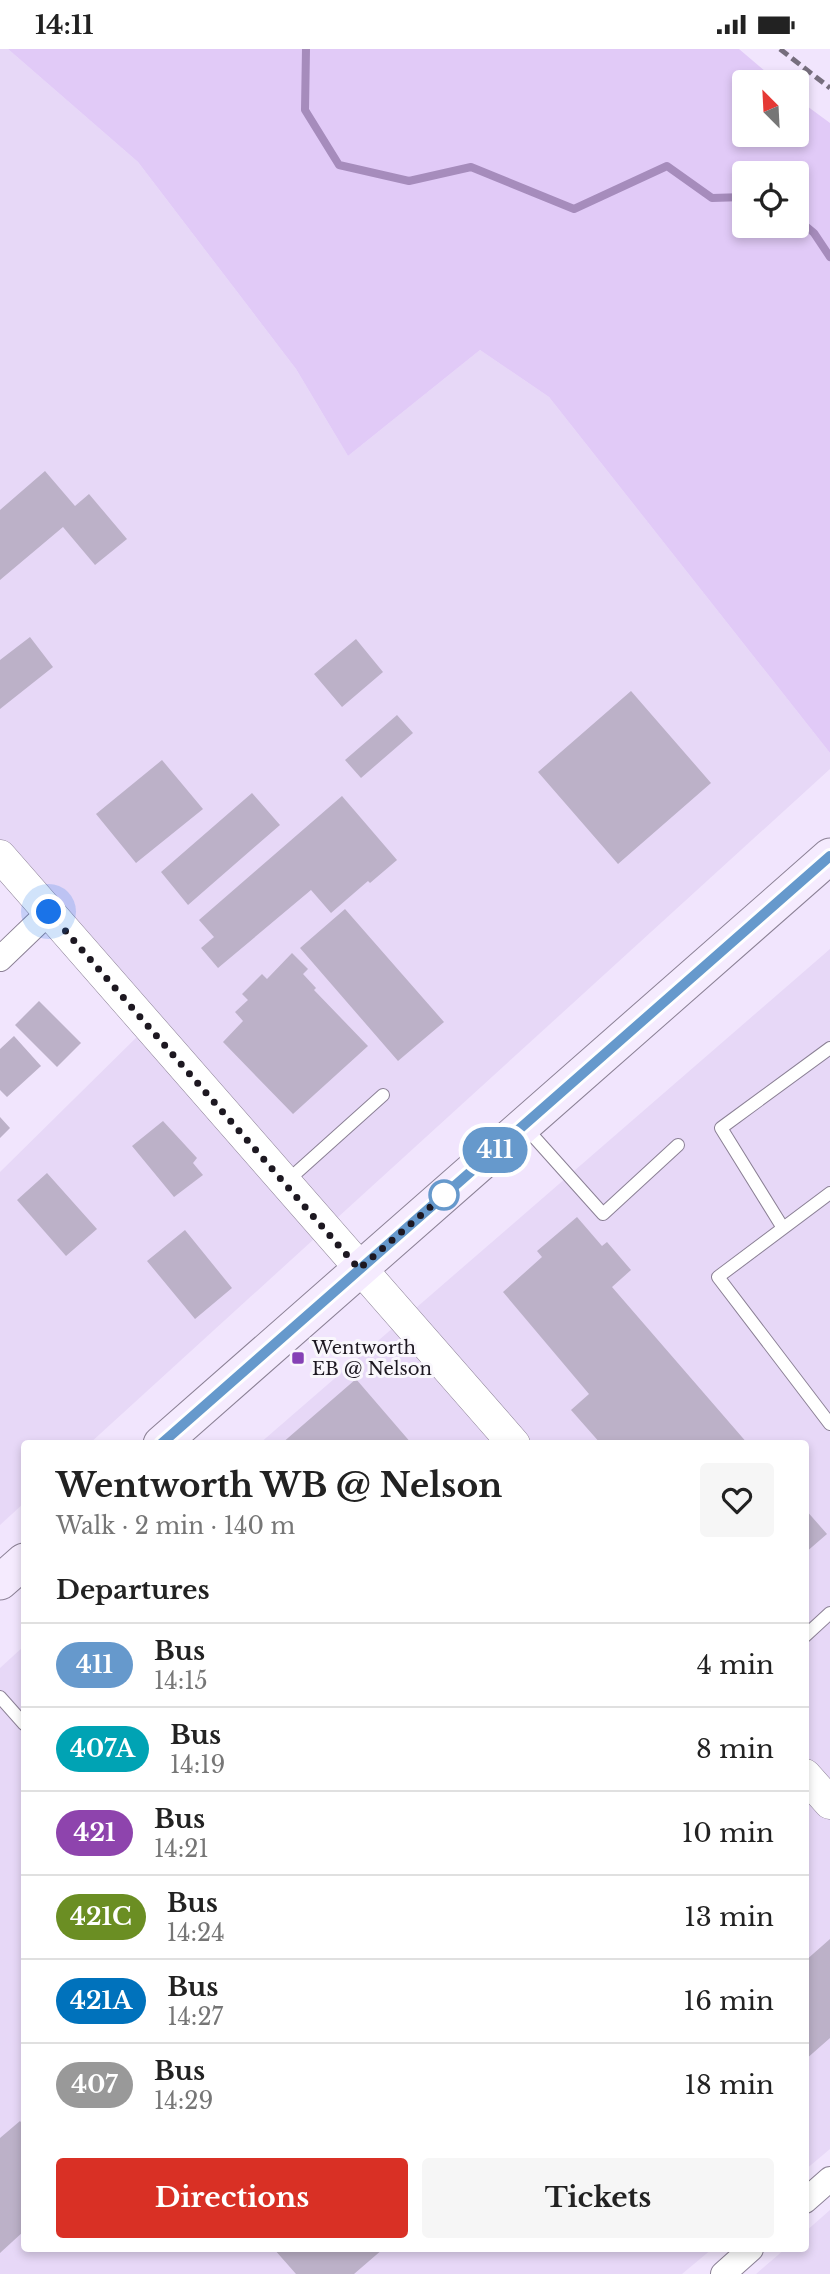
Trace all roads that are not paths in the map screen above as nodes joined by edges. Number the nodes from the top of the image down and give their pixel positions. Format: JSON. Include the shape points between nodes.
{"nodes":[{"id":1,"x":0,"y":856,"type":"edge"},
{"id":2,"x":830,"y":856,"type":"edge"},
{"id":3,"x":49,"y":912,"type":"junction"},
{"id":4,"x":0,"y":959,"type":"edge"},
{"id":5,"x":830,"y":1048,"type":"edge"},
{"id":6,"x":383,"y":1095,"type":"dead end"},
{"id":7,"x":523,"y":1125,"type":"junction"},
{"id":8,"x":678,"y":1145,"type":"dead end"},
{"id":9,"x":286,"y":1182,"type":"junction"},
{"id":10,"x":830,"y":1193,"type":"edge"},
{"id":11,"x":783,"y":1228,"type":"junction"},
{"id":12,"x":359,"y":1269,"type":"junction"},
{"id":13,"x":830,"y":1424,"type":"edge"},
{"id":14,"x":166,"y":1440,"type":"edge"},
{"id":15,"x":510,"y":1440,"type":"edge"},
{"id":16,"x":21,"y":1564,"type":"edge"},
{"id":17,"x":0,"y":1582,"type":"edge"},
{"id":18,"x":830,"y":1613,"type":"edge"},
{"id":19,"x":809,"y":1632,"type":"edge"},
{"id":20,"x":0,"y":1697,"type":"edge"},
{"id":21,"x":21,"y":1714,"type":"edge"},
{"id":22,"x":809,"y":1779,"type":"edge"},
{"id":23,"x":830,"y":1803,"type":"edge"},
{"id":24,"x":830,"y":2179,"type":"edge"},
{"id":25,"x":809,"y":2197,"type":"edge"},
{"id":26,"x":748,"y":2252,"type":"edge"},
{"id":27,"x":723,"y":2274,"type":"edge"}],
"edges":[{"from":1,"to":3,"type":"street"},
{"from":2,"to":7,"type":"main road"},
{"from":3,"to":4,"type":"street"},
{"from":3,"to":9,"type":"street"},
{"from":5,"to":11,"type":"lane","via":[[720,1128]]},
{"from":6,"to":9,"type":"lane"},
{"from":7,"to":8,"type":"lane","via":[[603,1214]]},
{"from":7,"to":12,"type":"main road"},
{"from":9,"to":12,"type":"street"},
{"from":10,"to":11,"type":"lane"},
{"from":11,"to":13,"type":"lane","via":[[718,1277]]},
{"from":12,"to":14,"type":"main road"},
{"from":12,"to":15,"type":"street"},
{"from":16,"to":17,"type":"main road"},
{"from":18,"to":19,"type":"lane"},
{"from":20,"to":21,"type":"lane"},
{"from":22,"to":23,"type":"street"},
{"from":24,"to":25,"type":"street"},
{"from":26,"to":27,"type":"street"}]}
